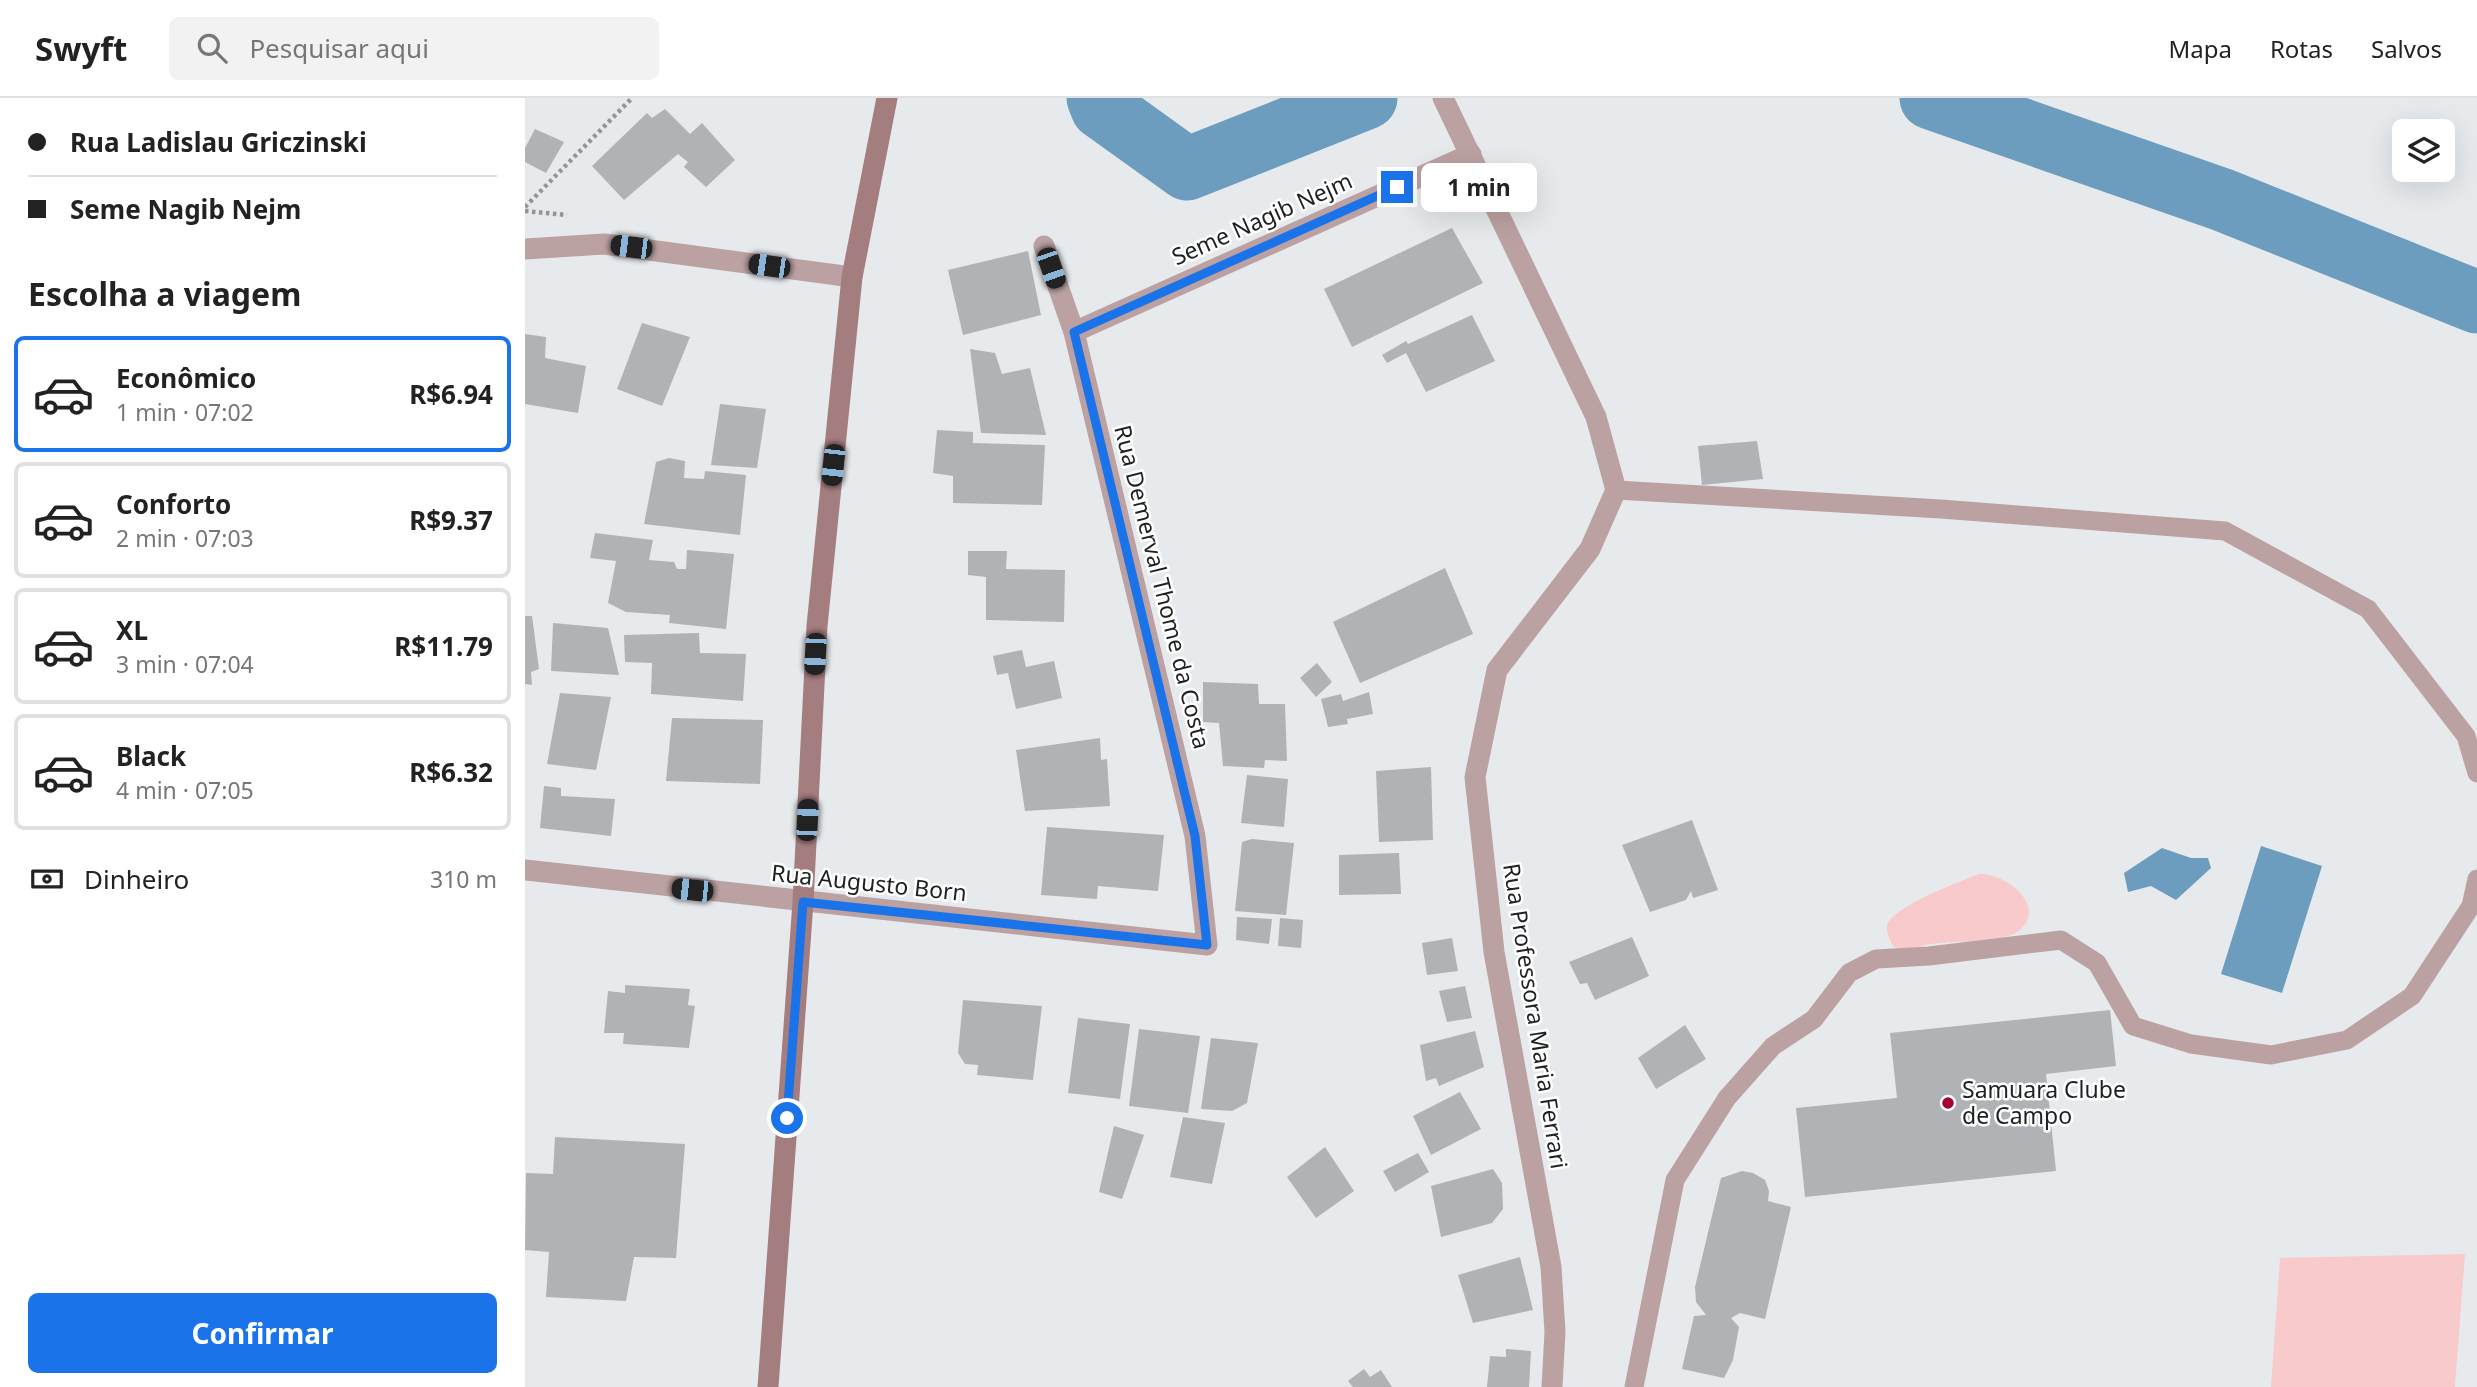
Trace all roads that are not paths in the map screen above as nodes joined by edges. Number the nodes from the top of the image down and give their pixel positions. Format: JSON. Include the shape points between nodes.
{"nodes":[{"id":1,"x":887,"y":98,"type":"edge"},
{"id":2,"x":1445,"y":102,"type":"edge"},
{"id":3,"x":1471,"y":154,"type":"junction"},
{"id":4,"x":1044,"y":246,"type":"dead end"},
{"id":5,"x":525,"y":249,"type":"edge"},
{"id":6,"x":852,"y":276,"type":"junction"},
{"id":7,"x":1074,"y":332,"type":"junction"},
{"id":8,"x":1616,"y":490,"type":"junction"},
{"id":9,"x":2477,"y":773,"type":"edge"},
{"id":10,"x":525,"y":870,"type":"edge"},
{"id":11,"x":2477,"y":879,"type":"edge"},
{"id":12,"x":803,"y":902,"type":"junction"},
{"id":13,"x":1207,"y":945,"type":"joint"},
{"id":14,"x":768,"y":1387,"type":"edge"},
{"id":15,"x":1552,"y":1387,"type":"edge"},
{"id":16,"x":1634,"y":1387,"type":"edge"}],
"edges":[{"from":1,"to":6,"type":"main road"},
{"from":2,"to":3,"type":"street"},
{"from":3,"to":7,"type":"street","name":"Seme Nagib Nejm"},
{"from":3,"to":8,"type":"street","via":[[1596,417]]},
{"from":4,"to":7,"type":"street","name":"Rua Demerval Thome da Costa"},
{"from":5,"to":6,"type":"street","via":[[604,244]]},
{"from":6,"to":12,"type":"main road","via":[[817,626]]},
{"from":7,"to":13,"type":"street","name":"Rua Demerval Thome da Costa","via":[[1195,836]]},
{"from":8,"to":9,"type":"lane","via":[[2225,531],[2368,609],[2466,736]]},
{"from":8,"to":15,"type":"street","name":"Rua Professora Maria Ferrari","via":[[1590,548],[1497,670],[1475,777],[1494,952],[1551,1267]]},
{"from":10,"to":12,"type":"street","name":"Rua Augusto Born"},
{"from":11,"to":16,"type":"lane","via":[[2470,906],[2412,996],[2347,1040],[2271,1055],[2191,1044],[2133,1026],[2097,963],[2061,940],[1876,959],[1849,972],[1814,1018],[1773,1046],[1727,1098],[1675,1180]]},
{"from":12,"to":13,"type":"street","name":"Rua Augusto Born"},
{"from":12,"to":14,"type":"main road"}]}
